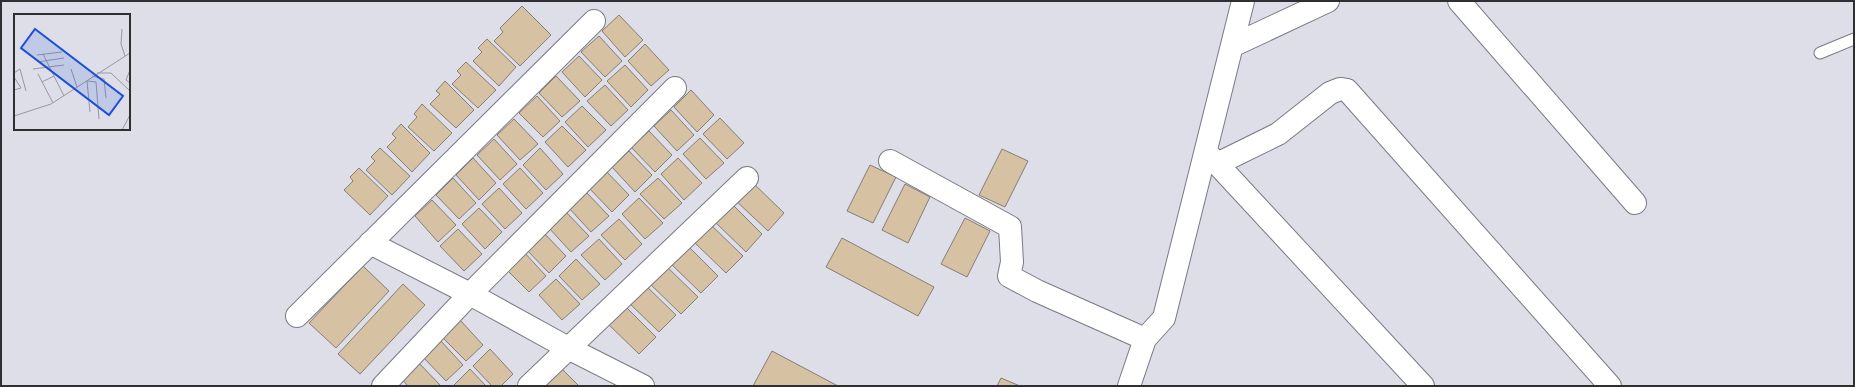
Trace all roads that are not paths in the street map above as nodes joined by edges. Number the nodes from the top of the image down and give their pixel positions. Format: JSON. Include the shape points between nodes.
{"nodes":[{"id":1,"x":1243,"y":1,"type":"edge"},
{"id":2,"x":1328,"y":1,"type":"edge"},
{"id":3,"x":1459,"y":1,"type":"edge"},
{"id":4,"x":594,"y":21,"type":"dead end"},
{"id":5,"x":1854,"y":39,"type":"edge"},
{"id":6,"x":1232,"y":46,"type":"junction"},
{"id":7,"x":1820,"y":53,"type":"dead end"},
{"id":8,"x":675,"y":88,"type":"dead end"},
{"id":9,"x":1211,"y":158,"type":"junction"},
{"id":10,"x":890,"y":161,"type":"dead end"},
{"id":11,"x":747,"y":178,"type":"dead end"},
{"id":12,"x":1635,"y":203,"type":"dead end"},
{"id":13,"x":370,"y":243,"type":"junction"},
{"id":14,"x":470,"y":294,"type":"junction"},
{"id":15,"x":297,"y":316,"type":"dead end"},
{"id":16,"x":1145,"y":339,"type":"junction"},
{"id":17,"x":568,"y":348,"type":"junction"},
{"id":18,"x":383,"y":386,"type":"edge"},
{"id":19,"x":529,"y":386,"type":"edge"},
{"id":20,"x":643,"y":386,"type":"edge"},
{"id":21,"x":1129,"y":386,"type":"edge"},
{"id":22,"x":1423,"y":386,"type":"edge"},
{"id":23,"x":1610,"y":386,"type":"edge"}],
"edges":[{"from":1,"to":6,"type":"street"},
{"from":2,"to":6,"type":"street"},
{"from":3,"to":12,"type":"street"},
{"from":4,"to":13,"type":"street"},
{"from":5,"to":7,"type":"lane"},
{"from":6,"to":9,"type":"street"},
{"from":8,"to":14,"type":"street"},
{"from":9,"to":16,"type":"street","via":[[1164,318]]},
{"from":9,"to":22,"type":"street"},
{"from":9,"to":23,"type":"street","via":[[1278,134],[1330,94],[1340,89],[1347,90]]},
{"from":10,"to":16,"type":"street","via":[[1010,227],[1012,262],[1009,276]]},
{"from":11,"to":17,"type":"street"},
{"from":13,"to":14,"type":"street"},
{"from":13,"to":15,"type":"street"},
{"from":14,"to":17,"type":"street"},
{"from":14,"to":18,"type":"street"},
{"from":16,"to":21,"type":"street"},
{"from":17,"to":19,"type":"street"},
{"from":17,"to":20,"type":"street"}]}
